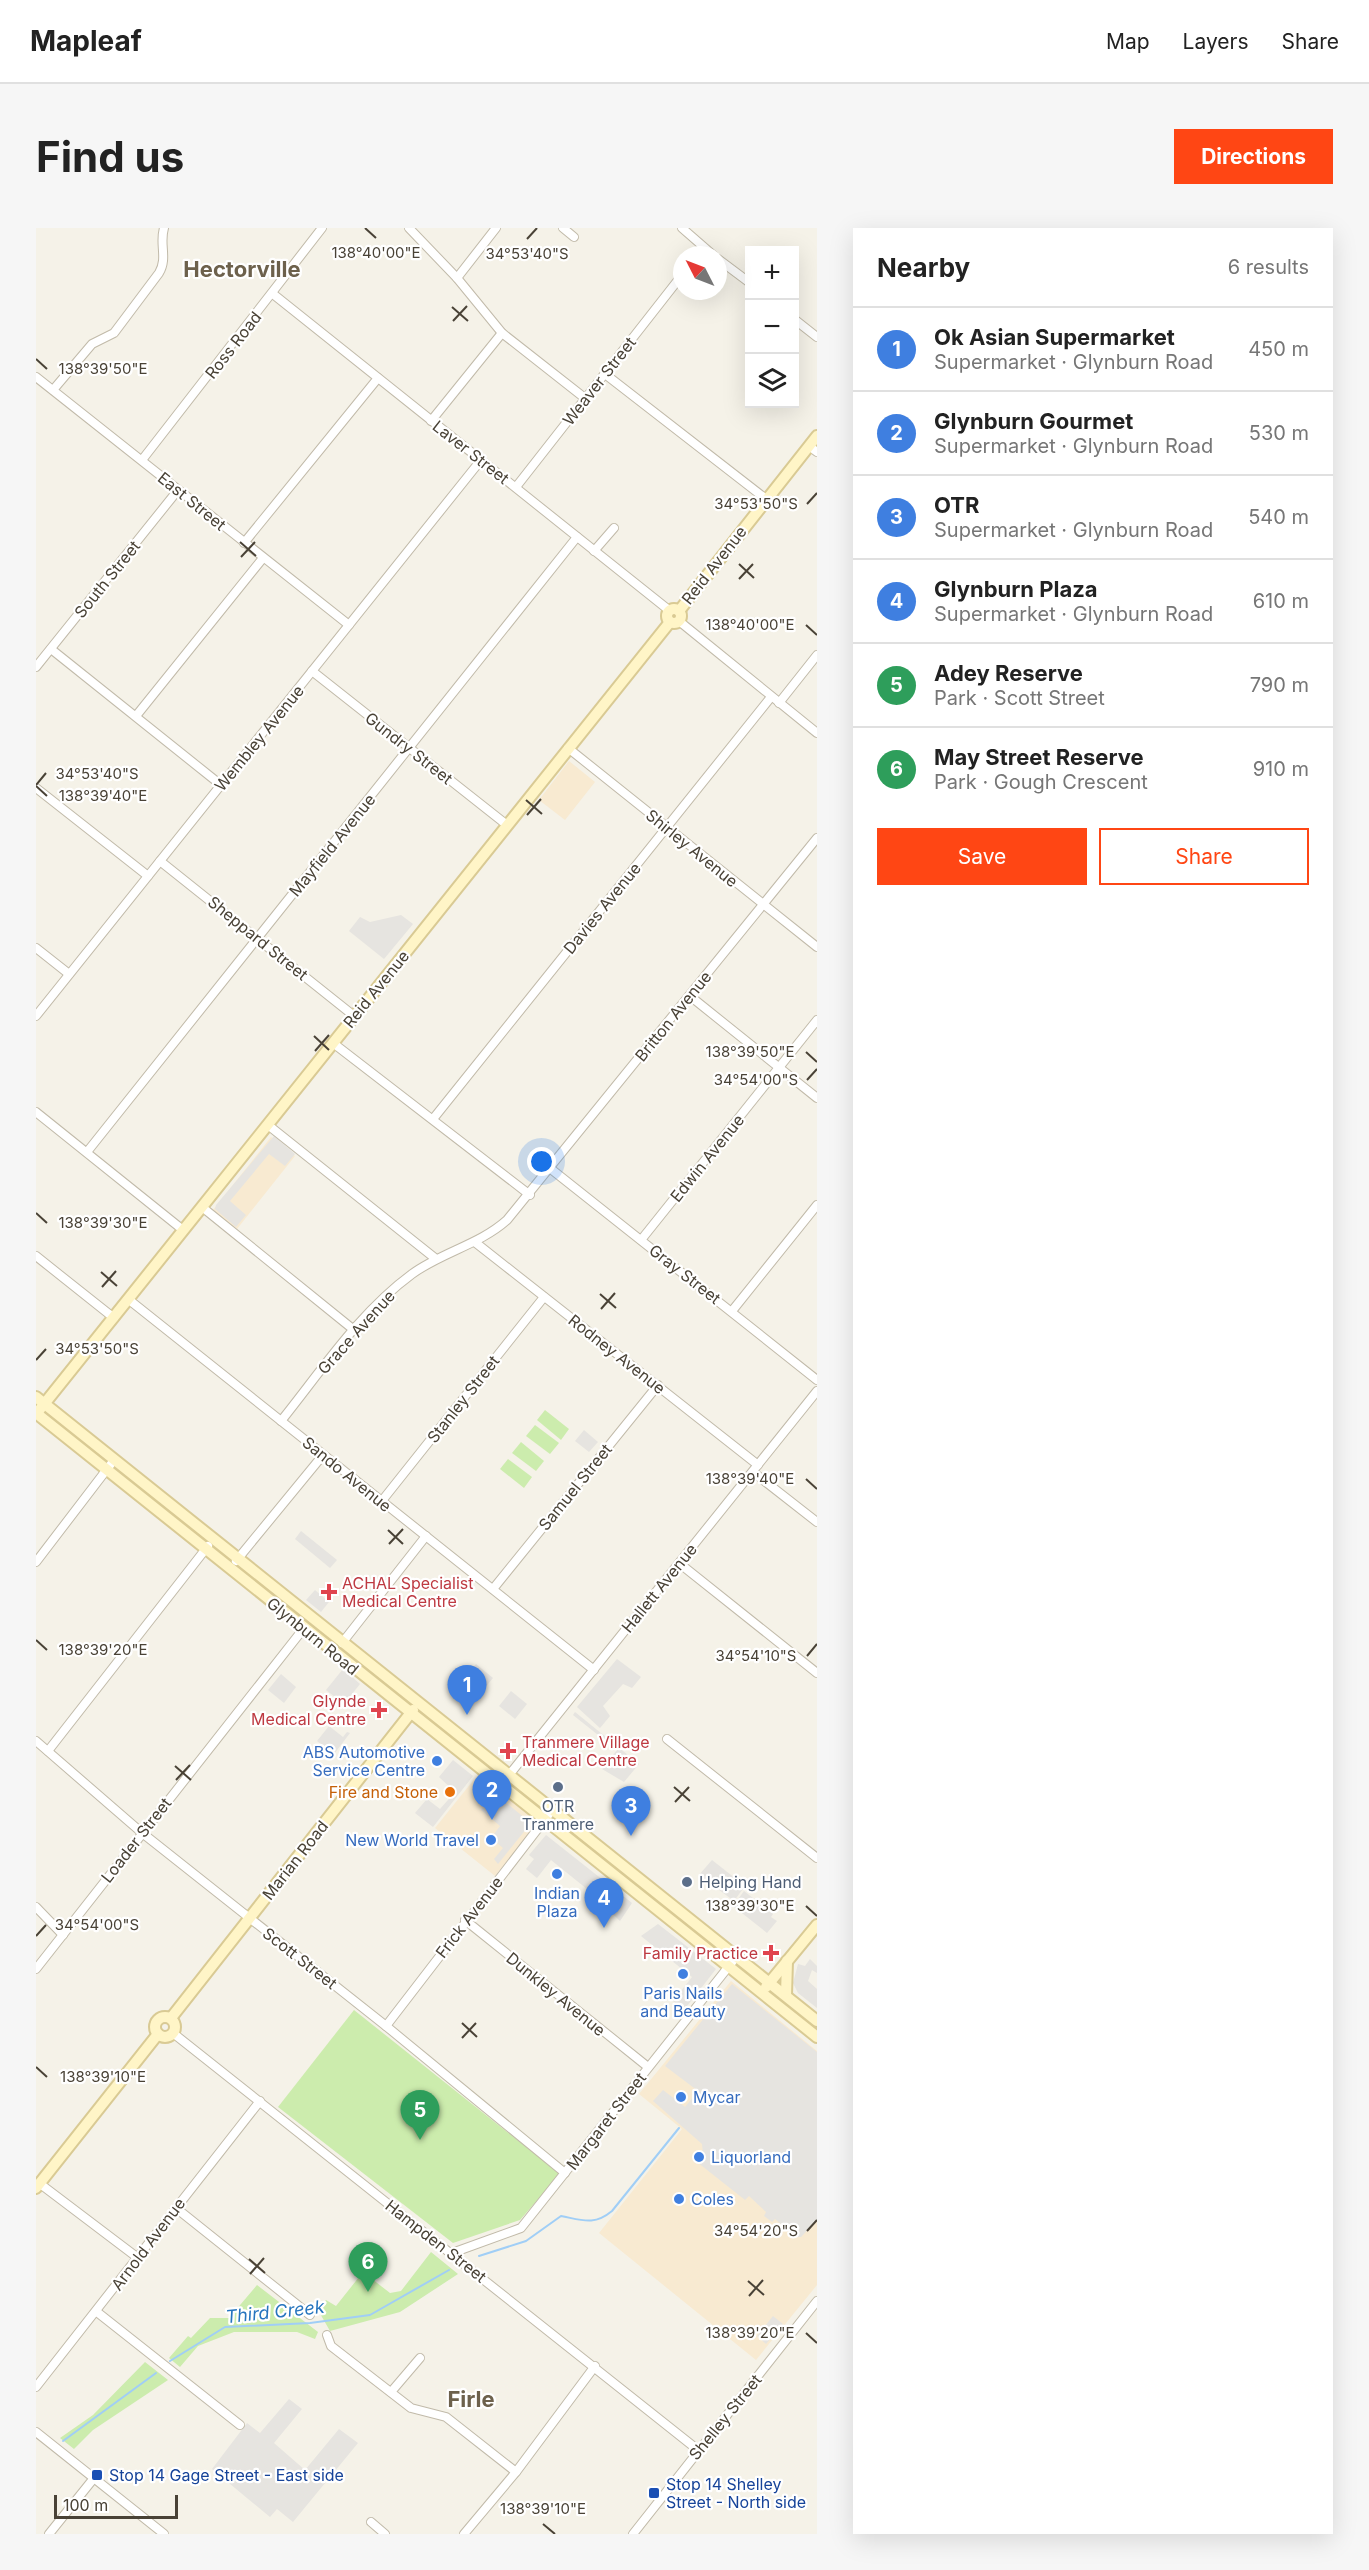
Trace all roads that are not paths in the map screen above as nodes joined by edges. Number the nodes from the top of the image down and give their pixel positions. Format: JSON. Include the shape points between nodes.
{"nodes":[{"id":1,"x":164,"y":228,"type":"edge"},
{"id":2,"x":322,"y":228,"type":"edge"},
{"id":3,"x":410,"y":228,"type":"edge"},
{"id":4,"x":496,"y":228,"type":"edge"},
{"id":5,"x":563,"y":228,"type":"edge"},
{"id":6,"x":682,"y":228,"type":"edge"},
{"id":7,"x":574,"y":237,"type":"dead end"},
{"id":8,"x":702,"y":246,"type":"edge"},
{"id":9,"x":727,"y":266,"type":"edge"},
{"id":10,"x":457,"y":278,"type":"junction"},
{"id":11,"x":745,"y":280,"type":"edge"},
{"id":12,"x":673,"y":286,"type":"edge"},
{"id":13,"x":273,"y":294,"type":"junction"},
{"id":14,"x":799,"y":322,"type":"edge"},
{"id":15,"x":502,"y":333,"type":"junction"},
{"id":16,"x":817,"y":337,"type":"edge"},
{"id":17,"x":605,"y":374,"type":"junction"},
{"id":18,"x":36,"y":376,"type":"edge"},
{"id":19,"x":378,"y":378,"type":"junction"},
{"id":20,"x":53,"y":390,"type":"junction"},
{"id":21,"x":586,"y":399,"type":"junction"},
{"id":22,"x":431,"y":421,"type":"junction"},
{"id":23,"x":817,"y":436,"type":"edge"},
{"id":24,"x":813,"y":449,"type":"edge"},
{"id":25,"x":142,"y":460,"type":"junction"},
{"id":26,"x":481,"y":460,"type":"junction"},
{"id":27,"x":516,"y":487,"type":"junction"},
{"id":28,"x":178,"y":490,"type":"junction"},
{"id":29,"x":766,"y":499,"type":"junction"},
{"id":30,"x":614,"y":528,"type":"dead end"},
{"id":31,"x":577,"y":537,"type":"junction"},
{"id":32,"x":244,"y":543,"type":"junction"},
{"id":33,"x":594,"y":551,"type":"junction"},
{"id":34,"x":263,"y":558,"type":"junction"},
{"id":35,"x":674,"y":616,"type":"junction"},
{"id":36,"x":349,"y":625,"type":"junction"},
{"id":37,"x":51,"y":650,"type":"junction"},
{"id":38,"x":817,"y":655,"type":"edge"},
{"id":39,"x":36,"y":667,"type":"edge"},
{"id":40,"x":312,"y":671,"type":"junction"},
{"id":41,"x":771,"y":697,"type":"junction"},
{"id":42,"x":779,"y":703,"type":"junction"},
{"id":43,"x":136,"y":716,"type":"junction"},
{"id":44,"x":817,"y":733,"type":"edge"},
{"id":45,"x":409,"y":748,"type":"junction"},
{"id":46,"x":568,"y":748,"type":"junction"},
{"id":47,"x":221,"y":785,"type":"junction"},
{"id":48,"x":36,"y":788,"type":"edge"},
{"id":49,"x":507,"y":825,"type":"junction"},
{"id":50,"x":667,"y":828,"type":"junction"},
{"id":51,"x":817,"y":838,"type":"edge"},
{"id":52,"x":160,"y":861,"type":"junction"},
{"id":53,"x":148,"y":876,"type":"junction"},
{"id":54,"x":763,"y":905,"type":"junction"},
{"id":55,"x":257,"y":938,"type":"junction"},
{"id":56,"x":817,"y":947,"type":"edge"},
{"id":57,"x":36,"y":948,"type":"edge"},
{"id":58,"x":69,"y":974,"type":"junction"},
{"id":59,"x":690,"y":996,"type":"junction"},
{"id":60,"x":36,"y":1016,"type":"edge"},
{"id":61,"x":354,"y":1016,"type":"junction"},
{"id":62,"x":817,"y":1020,"type":"edge"},
{"id":63,"x":333,"y":1042,"type":"junction"},
{"id":64,"x":779,"y":1068,"type":"junction"},
{"id":65,"x":817,"y":1098,"type":"edge"},
{"id":66,"x":36,"y":1112,"type":"edge"},
{"id":67,"x":433,"y":1119,"type":"junction"},
{"id":68,"x":268,"y":1125,"type":"junction"},
{"id":69,"x":87,"y":1152,"type":"junction"},
{"id":70,"x":551,"y":1169,"type":"junction"},
{"id":71,"x":530,"y":1195,"type":"junction"},
{"id":72,"x":817,"y":1205,"type":"edge"},
{"id":73,"x":202,"y":1207,"type":"junction"},
{"id":74,"x":183,"y":1230,"type":"junction"},
{"id":75,"x":641,"y":1240,"type":"junction"},
{"id":76,"x":476,"y":1243,"type":"junction"},
{"id":77,"x":36,"y":1256,"type":"edge"},
{"id":78,"x":436,"y":1259,"type":"junction"},
{"id":79,"x":544,"y":1297,"type":"junction"},
{"id":80,"x":128,"y":1299,"type":"junction"},
{"id":81,"x":732,"y":1311,"type":"junction"},
{"id":82,"x":114,"y":1318,"type":"junction"},
{"id":83,"x":354,"y":1330,"type":"junction"},
{"id":84,"x":817,"y":1380,"type":"edge"},
{"id":85,"x":658,"y":1385,"type":"junction"},
{"id":86,"x":817,"y":1391,"type":"edge"},
{"id":87,"x":40,"y":1401,"type":"edge"},
{"id":88,"x":37,"y":1413,"type":"edge"},
{"id":89,"x":281,"y":1421,"type":"junction"},
{"id":90,"x":323,"y":1455,"type":"junction"},
{"id":91,"x":114,"y":1460,"type":"junction"},
{"id":92,"x":756,"y":1468,"type":"junction"},
{"id":93,"x":106,"y":1471,"type":"junction"},
{"id":94,"x":381,"y":1502,"type":"junction"},
{"id":95,"x":817,"y":1522,"type":"edge"},
{"id":96,"x":426,"y":1536,"type":"junction"},
{"id":97,"x":213,"y":1540,"type":"junction"},
{"id":98,"x":205,"y":1550,"type":"junction"},
{"id":99,"x":238,"y":1558,"type":"junction"},
{"id":100,"x":36,"y":1562,"type":"edge"},
{"id":101,"x":679,"y":1563,"type":"junction"},
{"id":102,"x":230,"y":1569,"type":"junction"},
{"id":103,"x":493,"y":1589,"type":"junction"},
{"id":104,"x":304,"y":1629,"type":"junction"},
{"id":105,"x":342,"y":1642,"type":"junction"},
{"id":106,"x":594,"y":1670,"type":"junction"},
{"id":107,"x":817,"y":1673,"type":"edge"},
{"id":108,"x":419,"y":1702,"type":"junction"},
{"id":109,"x":410,"y":1713,"type":"junction"},
{"id":110,"x":667,"y":1739,"type":"dead end"},
{"id":111,"x":36,"y":1741,"type":"edge"},
{"id":112,"x":48,"y":1751,"type":"junction"},
{"id":113,"x":509,"y":1775,"type":"junction"},
{"id":114,"x":501,"y":1785,"type":"junction"},
{"id":115,"x":553,"y":1809,"type":"junction"},
{"id":116,"x":544,"y":1820,"type":"junction"},
{"id":117,"x":578,"y":1829,"type":"junction"},
{"id":118,"x":141,"y":1832,"type":"junction"},
{"id":119,"x":817,"y":1858,"type":"edge"},
{"id":120,"x":595,"y":1859,"type":"junction"},
{"id":121,"x":36,"y":1906,"type":"edge"},
{"id":122,"x":249,"y":1918,"type":"junction"},
{"id":123,"x":465,"y":1920,"type":"junction"},
{"id":124,"x":817,"y":1925,"type":"edge"},
{"id":125,"x":63,"y":1935,"type":"junction"},
{"id":126,"x":737,"y":1956,"type":"junction"},
{"id":127,"x":787,"y":1961,"type":"junction"},
{"id":128,"x":729,"y":1967,"type":"junction"},
{"id":129,"x":36,"y":1969,"type":"edge"},
{"id":130,"x":770,"y":1982,"type":"junction"},
{"id":131,"x":761,"y":1993,"type":"junction"},
{"id":132,"x":786,"y":1995,"type":"junction"},
{"id":133,"x":171,"y":2018,"type":"junction"},
{"id":134,"x":817,"y":2020,"type":"edge"},
{"id":135,"x":386,"y":2026,"type":"junction"},
{"id":136,"x":173,"y":2033,"type":"junction"},
{"id":137,"x":158,"y":2034,"type":"junction"},
{"id":138,"x":817,"y":2037,"type":"edge"},
{"id":139,"x":648,"y":2067,"type":"junction"},
{"id":140,"x":260,"y":2101,"type":"junction"},
{"id":141,"x":565,"y":2173,"type":"junction"},
{"id":142,"x":38,"y":2186,"type":"edge"},
{"id":143,"x":176,"y":2208,"type":"junction"},
{"id":144,"x":452,"y":2253,"type":"junction"},
{"id":145,"x":138,"y":2258,"type":"junction"},
{"id":146,"x":817,"y":2301,"type":"edge"},
{"id":147,"x":97,"y":2312,"type":"junction"},
{"id":148,"x":310,"y":2315,"type":"dead end"},
{"id":149,"x":327,"y":2335,"type":"dead end"},
{"id":150,"x":420,"y":2358,"type":"dead end"},
{"id":151,"x":595,"y":2366,"type":"junction"},
{"id":152,"x":36,"y":2387,"type":"edge"},
{"id":153,"x":391,"y":2392,"type":"junction"},
{"id":154,"x":240,"y":2425,"type":"dead end"},
{"id":155,"x":36,"y":2432,"type":"edge"},
{"id":156,"x":698,"y":2450,"type":"junction"},
{"id":157,"x":516,"y":2472,"type":"junction"},
{"id":158,"x":94,"y":2478,"type":"junction"},
{"id":159,"x":371,"y":2522,"type":"dead end"},
{"id":160,"x":49,"y":2534,"type":"edge"},
{"id":161,"x":164,"y":2534,"type":"edge"},
{"id":162,"x":385,"y":2534,"type":"edge"},
{"id":163,"x":464,"y":2534,"type":"edge"},
{"id":164,"x":633,"y":2534,"type":"edge"}],
"edges":[{"from":1,"to":20,"type":"street","via":[[164,263],[159,273],[114,333],[92,344]]},
{"from":2,"to":13,"type":"street","name":"Ross Road"},
{"from":3,"to":10,"type":"street"},
{"from":4,"to":10,"type":"street"},
{"from":5,"to":7,"type":"street"},
{"from":6,"to":8,"type":"street"},
{"from":9,"to":11,"type":"street"},
{"from":10,"to":15,"type":"street"},
{"from":12,"to":17,"type":"street","name":"Weaver Street"},
{"from":13,"to":19,"type":"street","name":"Laver Street"},
{"from":13,"to":25,"type":"street","name":"Ross Road"},
{"from":14,"to":16,"type":"street"},
{"from":15,"to":21,"type":"street"},
{"from":15,"to":22,"type":"street"},
{"from":17,"to":21,"type":"street","name":"Weaver Street"},
{"from":17,"to":29,"type":"street"},
{"from":18,"to":20,"type":"street","name":"East Street"},
{"from":19,"to":22,"type":"street","name":"Laver Street"},
{"from":19,"to":32,"type":"street"},
{"from":20,"to":25,"type":"street","name":"East Street"},
{"from":21,"to":27,"type":"street","name":"Weaver Street"},
{"from":22,"to":26,"type":"street","name":"Laver Street"},
{"from":23,"to":24,"type":"main road","name":"Reid Avenue"},
{"from":24,"to":29,"type":"main road","name":"Reid Avenue"},
{"from":25,"to":28,"type":"street","name":"East Street"},
{"from":26,"to":27,"type":"street","name":"Laver Street"},
{"from":26,"to":36,"type":"street","name":"Wembley Avenue"},
{"from":27,"to":31,"type":"street","name":"Laver Street"},
{"from":28,"to":32,"type":"street","name":"East Street"},
{"from":28,"to":37,"type":"street","name":"South Street"},
{"from":29,"to":35,"type":"main road","name":"Reid Avenue"},
{"from":30,"to":33,"type":"street"},
{"from":31,"to":33,"type":"street","name":"Laver Street"},
{"from":31,"to":45,"type":"street","name":"Mayfield Avenue"},
{"from":32,"to":34,"type":"street","name":"East Street"},
{"from":33,"to":35,"type":"street","name":"Laver Street"},
{"from":34,"to":36,"type":"street","name":"East Street"},
{"from":34,"to":43,"type":"street"},
{"from":35,"to":41,"type":"street","name":"Laver Street"},
{"from":35,"to":46,"type":"main road","name":"Reid Avenue"},
{"from":36,"to":40,"type":"street","name":"Wembley Avenue"},
{"from":37,"to":39,"type":"street","name":"South Street"},
{"from":37,"to":43,"type":"street"},
{"from":38,"to":42,"type":"street"},
{"from":40,"to":45,"type":"street","name":"Gundry Street"},
{"from":40,"to":47,"type":"street","name":"Wembley Avenue"},
{"from":41,"to":42,"type":"street","name":"Laver Street"},
{"from":41,"to":50,"type":"street","name":"Davies Avenue"},
{"from":42,"to":44,"type":"street","name":"Laver Street"},
{"from":43,"to":47,"type":"street"},
{"from":45,"to":49,"type":"street","name":"Gundry Street"},
{"from":45,"to":55,"type":"street","name":"Mayfield Avenue"},
{"from":46,"to":49,"type":"main road","name":"Reid Avenue"},
{"from":46,"to":50,"type":"street","name":"Shirley Avenue"},
{"from":47,"to":52,"type":"street","name":"Wembley Avenue"},
{"from":48,"to":53,"type":"street"},
{"from":49,"to":61,"type":"main road","name":"Reid Avenue"},
{"from":50,"to":54,"type":"street","name":"Shirley Avenue"},
{"from":50,"to":67,"type":"street","name":"Davies Avenue"},
{"from":51,"to":54,"type":"street","name":"Britton Avenue"},
{"from":52,"to":53,"type":"street","name":"Wembley Avenue"},
{"from":52,"to":55,"type":"street","name":"Sheppard Street"},
{"from":53,"to":58,"type":"street","name":"Wembley Avenue"},
{"from":54,"to":56,"type":"street","name":"Shirley Avenue"},
{"from":54,"to":59,"type":"street","name":"Britton Avenue"},
{"from":55,"to":61,"type":"street","name":"Sheppard Street"},
{"from":55,"to":69,"type":"street","name":"Mayfield Avenue"},
{"from":57,"to":58,"type":"street"},
{"from":58,"to":60,"type":"street","name":"Wembley Avenue"},
{"from":59,"to":64,"type":"street"},
{"from":59,"to":70,"type":"street","name":"Britton Avenue"},
{"from":61,"to":63,"type":"main road","name":"Reid Avenue"},
{"from":62,"to":64,"type":"street","name":"Edwin Avenue"},
{"from":63,"to":67,"type":"street"},
{"from":63,"to":68,"type":"main road","name":"Reid Avenue"},
{"from":64,"to":65,"type":"street"},
{"from":64,"to":75,"type":"street","name":"Edwin Avenue"},
{"from":66,"to":69,"type":"street"},
{"from":67,"to":71,"type":"street"},
{"from":68,"to":73,"type":"main road","name":"Reid Avenue"},
{"from":68,"to":78,"type":"street"},
{"from":69,"to":74,"type":"street"},
{"from":70,"to":71,"type":"street","name":"Britton Avenue"},
{"from":70,"to":75,"type":"street","name":"Gray Street"},
{"from":71,"to":76,"type":"street","name":"Grace Avenue","via":[[507,1220]]},
{"from":72,"to":81,"type":"street"},
{"from":73,"to":74,"type":"main road","name":"Reid Avenue"},
{"from":73,"to":83,"type":"street"},
{"from":74,"to":80,"type":"main road","name":"Reid Avenue"},
{"from":75,"to":81,"type":"street","name":"Gray Street"},
{"from":76,"to":78,"type":"street","name":"Grace Avenue"},
{"from":76,"to":79,"type":"street","name":"Rodney Avenue"},
{"from":77,"to":82,"type":"street"},
{"from":78,"to":83,"type":"street","name":"Grace Avenue","via":[[388,1293]]},
{"from":79,"to":85,"type":"street","name":"Rodney Avenue"},
{"from":79,"to":94,"type":"street","name":"Stanley Street"},
{"from":80,"to":82,"type":"main road","name":"Reid Avenue"},
{"from":80,"to":89,"type":"street","name":"Sando Avenue"},
{"from":81,"to":84,"type":"street","name":"Gray Street"},
{"from":82,"to":87,"type":"main road","name":"Reid Avenue"},
{"from":83,"to":89,"type":"street","name":"Grace Avenue"},
{"from":85,"to":92,"type":"street","name":"Rodney Avenue"},
{"from":85,"to":103,"type":"street","name":"Samuel Street"},
{"from":86,"to":92,"type":"street","name":"Hallett Avenue"},
{"from":87,"to":88,"type":"main road","name":"Reid Avenue"},
{"from":87,"to":91,"type":"main road","name":"Glynburn Road"},
{"from":88,"to":93,"type":"main road","name":"Glynburn Road"},
{"from":89,"to":90,"type":"street","name":"Sando Avenue"},
{"from":90,"to":94,"type":"street","name":"Sando Avenue"},
{"from":90,"to":99,"type":"street"},
{"from":91,"to":93,"type":"street"},
{"from":91,"to":97,"type":"main road","name":"Glynburn Road"},
{"from":92,"to":95,"type":"street","name":"Rodney Avenue"},
{"from":92,"to":101,"type":"street","name":"Hallett Avenue"},
{"from":93,"to":98,"type":"main road","name":"Glynburn Road"},
{"from":93,"to":100,"type":"street"},
{"from":94,"to":96,"type":"street","name":"Sando Avenue"},
{"from":96,"to":103,"type":"street","name":"Sando Avenue"},
{"from":96,"to":105,"type":"street"},
{"from":97,"to":98,"type":"street"},
{"from":97,"to":99,"type":"main road","name":"Glynburn Road"},
{"from":98,"to":102,"type":"main road","name":"Glynburn Road"},
{"from":98,"to":112,"type":"street"},
{"from":99,"to":102,"type":"street"},
{"from":99,"to":105,"type":"main road","name":"Glynburn Road"},
{"from":101,"to":106,"type":"street","name":"Hallett Avenue"},
{"from":101,"to":107,"type":"street"},
{"from":102,"to":104,"type":"main road","name":"Glynburn Road"},
{"from":103,"to":106,"type":"street","name":"Sando Avenue"},
{"from":104,"to":109,"type":"main road","name":"Glynburn Road"},
{"from":104,"to":118,"type":"street","name":"Loader Street"},
{"from":105,"to":108,"type":"main road","name":"Glynburn Road"},
{"from":106,"to":113,"type":"street","name":"Hallett Avenue"},
{"from":108,"to":109,"type":"main road","name":"Marian Road"},
{"from":108,"to":113,"type":"main road","name":"Glynburn Road"},
{"from":109,"to":114,"type":"main road","name":"Glynburn Road"},
{"from":109,"to":122,"type":"main road","name":"Marian Road"},
{"from":110,"to":119,"type":"street"},
{"from":111,"to":112,"type":"street","name":"Scott Street"},
{"from":112,"to":118,"type":"street","name":"Scott Street"},
{"from":113,"to":114,"type":"street","name":"Hallett Avenue"},
{"from":113,"to":115,"type":"main road","name":"Glynburn Road"},
{"from":114,"to":116,"type":"main road","name":"Glynburn Road"},
{"from":115,"to":116,"type":"street","name":"Frick Avenue"},
{"from":115,"to":117,"type":"main road","name":"Glynburn Road"},
{"from":116,"to":120,"type":"main road","name":"Glynburn Road"},
{"from":116,"to":123,"type":"street","name":"Frick Avenue"},
{"from":117,"to":120,"type":"main road","via":[[579,1839]]},
{"from":117,"to":126,"type":"main road","name":"Glynburn Road"},
{"from":118,"to":122,"type":"street","name":"Scott Street"},
{"from":118,"to":125,"type":"street","name":"Loader Street"},
{"from":120,"to":128,"type":"main road","name":"Glynburn Road"},
{"from":121,"to":125,"type":"street"},
{"from":122,"to":133,"type":"main road","name":"Marian Road"},
{"from":122,"to":135,"type":"street","name":"Scott Street"},
{"from":123,"to":135,"type":"street","name":"Frick Avenue"},
{"from":123,"to":139,"type":"street","name":"Dunkley Avenue"},
{"from":124,"to":127,"type":"main road"},
{"from":125,"to":129,"type":"street","name":"Loader Street"},
{"from":126,"to":128,"type":"street","name":"Margaret Street"},
{"from":126,"to":130,"type":"main road","name":"Glynburn Road"},
{"from":127,"to":130,"type":"main road"},
{"from":127,"to":132,"type":"main road"},
{"from":128,"to":131,"type":"main road","name":"Glynburn Road"},
{"from":128,"to":139,"type":"street","name":"Margaret Street"},
{"from":130,"to":131,"type":"main road"},
{"from":130,"to":132,"type":"main road","name":"Glynburn Road"},
{"from":131,"to":138,"type":"main road","name":"Glynburn Road"},
{"from":132,"to":134,"type":"main road","name":"Glynburn Road"},
{"from":133,"to":136,"type":"main road","via":[[176,2026]]},
{"from":133,"to":137,"type":"main road","via":[[163,2017],[156,2022]]},
{"from":135,"to":141,"type":"street","name":"Scott Street"},
{"from":136,"to":137,"type":"main road","via":[[165,2037]]},
{"from":136,"to":140,"type":"street","name":"Hampden Street"},
{"from":137,"to":142,"type":"main road"},
{"from":139,"to":141,"type":"street","name":"Margaret Street"},
{"from":140,"to":143,"type":"street","name":"Arnold Avenue"},
{"from":140,"to":144,"type":"street","name":"Hampden Street"},
{"from":141,"to":144,"type":"street","name":"Margaret Street","via":[[520,2228]]},
{"from":142,"to":145,"type":"street"},
{"from":143,"to":145,"type":"street","name":"Arnold Avenue"},
{"from":143,"to":148,"type":"street"},
{"from":144,"to":151,"type":"street","name":"Hampden Street"},
{"from":145,"to":147,"type":"street","name":"Arnold Avenue"},
{"from":146,"to":156,"type":"street","name":"Shelley Street"},
{"from":147,"to":152,"type":"street","name":"Arnold Avenue"},
{"from":147,"to":154,"type":"street"},
{"from":149,"to":153,"type":"street","via":[[331,2346]]},
{"from":150,"to":153,"type":"street"},
{"from":151,"to":156,"type":"street","name":"Hampden Street"},
{"from":151,"to":157,"type":"street"},
{"from":153,"to":157,"type":"street","via":[[411,2408],[446,2416]]},
{"from":155,"to":158,"type":"street"},
{"from":156,"to":164,"type":"street","name":"Shelley Street"},
{"from":157,"to":163,"type":"street"},
{"from":158,"to":160,"type":"street"},
{"from":158,"to":161,"type":"street"},
{"from":159,"to":162,"type":"street"}]}
